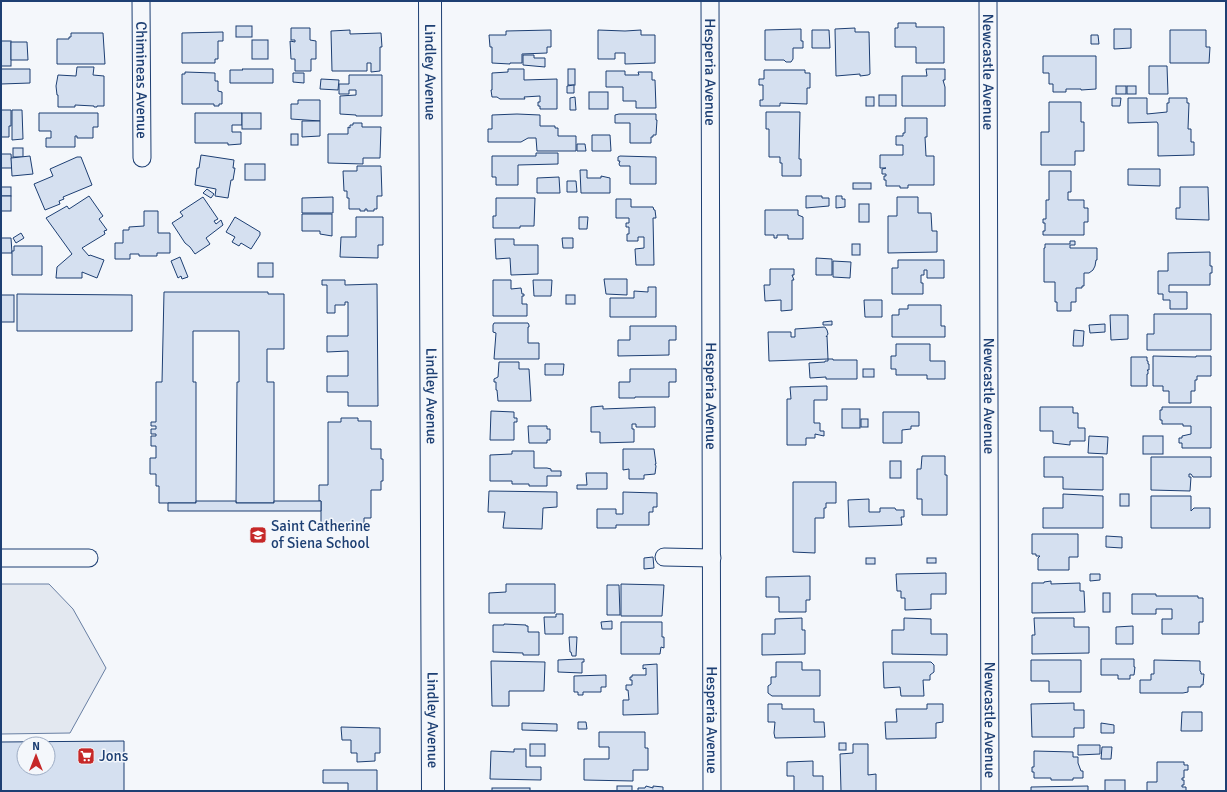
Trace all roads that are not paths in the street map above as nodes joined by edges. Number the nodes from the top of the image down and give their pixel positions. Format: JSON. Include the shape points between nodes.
{"nodes":[{"id":1,"x":142,"y":1,"type":"edge"},
{"id":2,"x":430,"y":1,"type":"edge"},
{"id":3,"x":710,"y":1,"type":"edge"},
{"id":4,"x":988,"y":1,"type":"edge"},
{"id":5,"x":142,"y":158,"type":"dead end"},
{"id":6,"x":664,"y":557,"type":"dead end"},
{"id":7,"x":1,"y":558,"type":"edge"},
{"id":8,"x":89,"y":558,"type":"dead end"},
{"id":9,"x":712,"y":558,"type":"junction"},
{"id":10,"x":433,"y":791,"type":"edge"},
{"id":11,"x":712,"y":791,"type":"edge"},
{"id":12,"x":990,"y":791,"type":"edge"}],
"edges":[{"from":1,"to":5,"type":"street","name":"Chimineas Avenue"},
{"from":2,"to":10,"type":"main road","name":"Lindley Avenue"},
{"from":3,"to":9,"type":"street","name":"Hesperia Avenue"},
{"from":4,"to":12,"type":"street","name":"Newcastle Avenue"},
{"from":6,"to":9,"type":"street"},
{"from":7,"to":8,"type":"street"},
{"from":9,"to":11,"type":"street","name":"Hesperia Avenue"}]}
